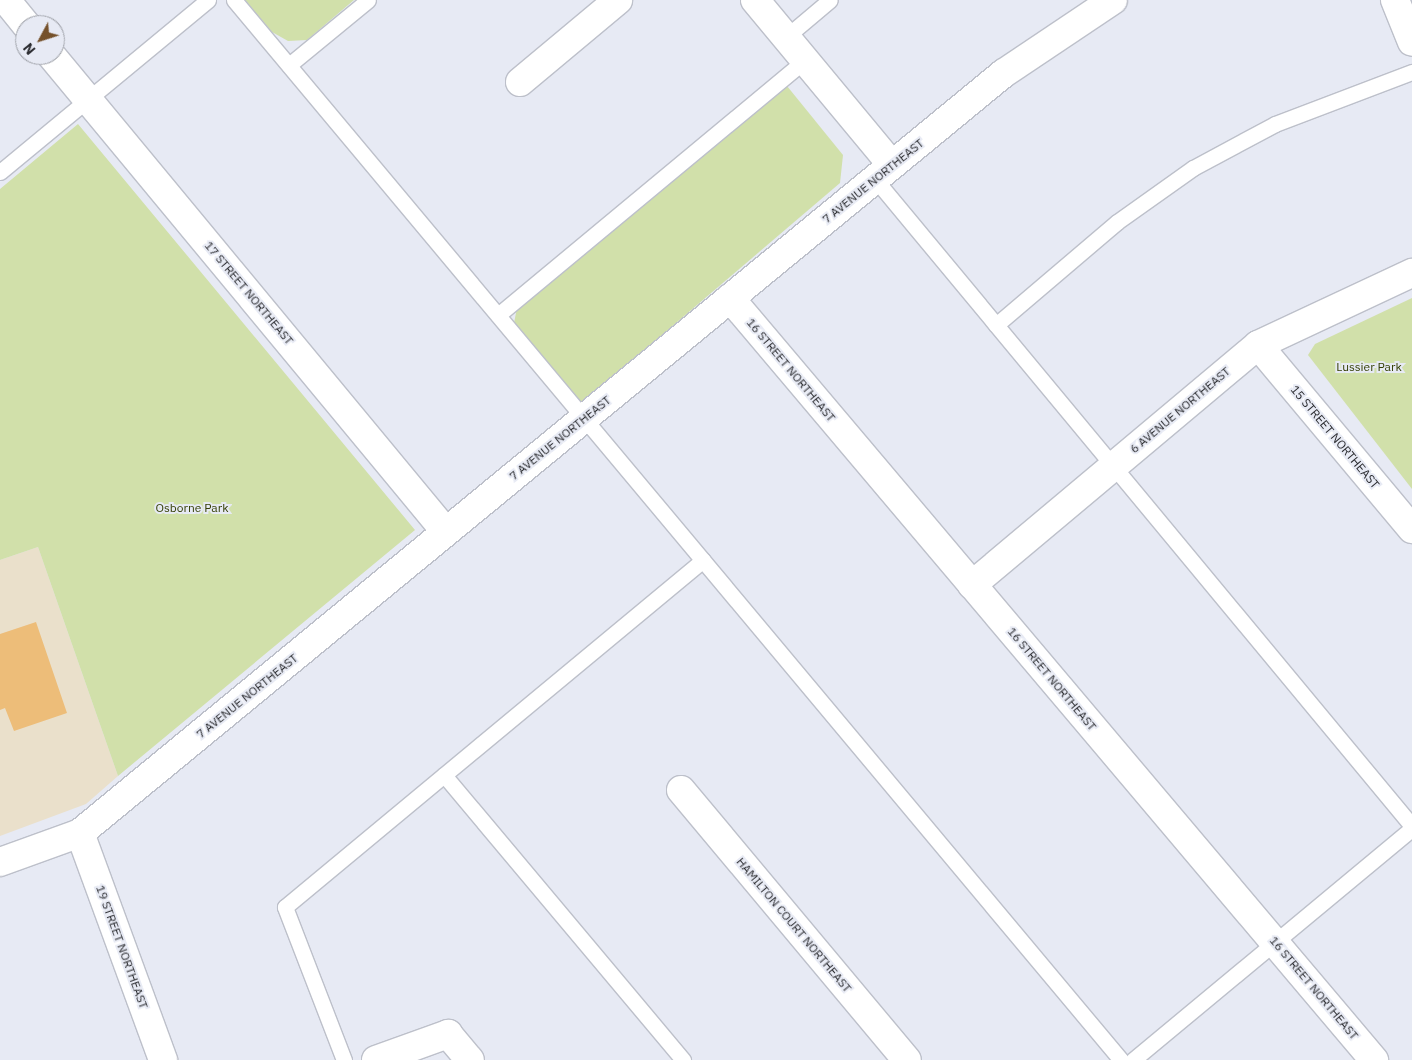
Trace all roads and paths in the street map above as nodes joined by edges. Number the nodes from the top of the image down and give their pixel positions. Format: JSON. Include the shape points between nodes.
{"nodes":[{"id":1,"x":6,"y":0,"type":"edge"},
{"id":2,"x":208,"y":0,"type":"edge"},
{"id":3,"x":234,"y":0,"type":"edge"},
{"id":4,"x":368,"y":0,"type":"edge"},
{"id":5,"x":618,"y":0,"type":"edge"},
{"id":6,"x":755,"y":0,"type":"edge"},
{"id":7,"x":830,"y":0,"type":"edge"},
{"id":8,"x":1113,"y":0,"type":"edge"},
{"id":9,"x":1396,"y":0,"type":"edge"},
{"id":10,"x":18,"y":15,"type":"edge"},
{"id":11,"x":786,"y":37,"type":"junction"},
{"id":12,"x":1412,"y":42,"type":"edge"},
{"id":13,"x":805,"y":60,"type":"junction"},
{"id":14,"x":59,"y":65,"type":"edge"},
{"id":15,"x":289,"y":65,"type":"junction"},
{"id":16,"x":1412,"y":72,"type":"edge"},
{"id":17,"x":520,"y":82,"type":"dead end"},
{"id":18,"x":88,"y":99,"type":"junction"},
{"id":19,"x":0,"y":172,"type":"edge"},
{"id":20,"x":884,"y":172,"type":"junction"},
{"id":21,"x":1412,"y":273,"type":"edge"},
{"id":22,"x":730,"y":298,"type":"junction"},
{"id":23,"x":498,"y":315,"type":"junction"},
{"id":24,"x":996,"y":325,"type":"junction"},
{"id":25,"x":1258,"y":345,"type":"junction"},
{"id":26,"x":584,"y":418,"type":"junction"},
{"id":27,"x":1113,"y":466,"type":"junction"},
{"id":28,"x":1412,"y":529,"type":"edge"},
{"id":29,"x":446,"y":532,"type":"junction"},
{"id":30,"x":703,"y":560,"type":"junction"},
{"id":31,"x":972,"y":585,"type":"junction"},
{"id":32,"x":444,"y":775,"type":"junction"},
{"id":33,"x":681,"y":790,"type":"dead end"},
{"id":34,"x":1412,"y":827,"type":"edge"},
{"id":35,"x":80,"y":833,"type":"junction"},
{"id":36,"x":0,"y":862,"type":"edge"},
{"id":37,"x":1274,"y":942,"type":"junction"},
{"id":38,"x":163,"y":1060,"type":"edge"},
{"id":39,"x":344,"y":1060,"type":"edge"},
{"id":40,"x":376,"y":1060,"type":"edge"},
{"id":41,"x":470,"y":1060,"type":"edge"},
{"id":42,"x":683,"y":1060,"type":"edge"},
{"id":43,"x":907,"y":1060,"type":"edge"},
{"id":44,"x":1121,"y":1060,"type":"edge"},
{"id":45,"x":1133,"y":1060,"type":"edge"},
{"id":46,"x":1374,"y":1060,"type":"edge"}],
"edges":[{"from":1,"to":10,"type":"street"},
{"from":2,"to":18,"type":"lane"},
{"from":3,"to":15,"type":"lane"},
{"from":4,"to":15,"type":"lane"},
{"from":5,"to":17,"type":"street"},
{"from":6,"to":11,"type":"street"},
{"from":7,"to":11,"type":"lane"},
{"from":8,"to":20,"type":"street","name":"7 AVENUE NORTHEAST","via":[[1004,73]]},
{"from":9,"to":12,"type":"street"},
{"from":11,"to":13,"type":"street"},
{"from":13,"to":20,"type":"street"},
{"from":13,"to":23,"type":"lane"},
{"from":14,"to":18,"type":"street","name":"17 STREET NORTHEAST"},
{"from":15,"to":23,"type":"lane"},
{"from":16,"to":24,"type":"lane","via":[[1275,124],[1193,168],[1116,222]]},
{"from":18,"to":19,"type":"lane"},
{"from":18,"to":29,"type":"street","name":"17 STREET NORTHEAST"},
{"from":20,"to":22,"type":"street","name":"7 AVENUE NORTHEAST"},
{"from":20,"to":24,"type":"lane"},
{"from":21,"to":25,"type":"street","name":"6 AVENUE NORTHEAST"},
{"from":22,"to":26,"type":"street","name":"7 AVENUE NORTHEAST"},
{"from":22,"to":31,"type":"street","name":"16 STREET NORTHEAST"},
{"from":23,"to":26,"type":"lane"},
{"from":24,"to":27,"type":"lane"},
{"from":25,"to":27,"type":"street","name":"6 AVENUE NORTHEAST"},
{"from":25,"to":28,"type":"street","name":"15 STREET NORTHEAST"},
{"from":26,"to":29,"type":"street","name":"7 AVENUE NORTHEAST"},
{"from":26,"to":30,"type":"lane"},
{"from":27,"to":31,"type":"street","name":"6 AVENUE NORTHEAST"},
{"from":27,"to":34,"type":"lane"},
{"from":29,"to":35,"type":"street","name":"7 AVENUE NORTHEAST"},
{"from":30,"to":32,"type":"lane"},
{"from":30,"to":44,"type":"lane"},
{"from":31,"to":37,"type":"street","name":"16 STREET NORTHEAST"},
{"from":32,"to":39,"type":"lane","via":[[286,907]]},
{"from":32,"to":42,"type":"lane"},
{"from":33,"to":43,"type":"street","name":"HAMILTON COURT NORTHEAST"},
{"from":34,"to":37,"type":"lane"},
{"from":35,"to":36,"type":"street","name":"7 AVENUE NORTHEAST"},
{"from":35,"to":38,"type":"street","name":"19 STREET NORTHEAST"},
{"from":37,"to":45,"type":"lane"},
{"from":37,"to":46,"type":"street","name":"16 STREET NORTHEAST"},
{"from":40,"to":41,"type":"street","via":[[448,1034]]}]}
